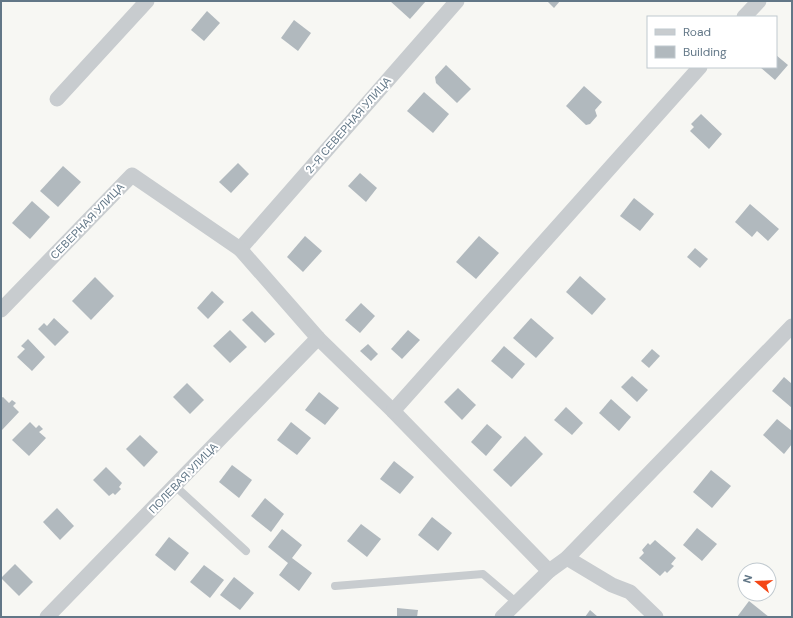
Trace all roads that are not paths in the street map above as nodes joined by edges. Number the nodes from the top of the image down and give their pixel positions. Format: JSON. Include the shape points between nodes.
{"nodes":[{"id":1,"x":147,"y":1,"type":"edge"},
{"id":2,"x":457,"y":1,"type":"edge"},
{"id":3,"x":759,"y":1,"type":"edge"},
{"id":4,"x":745,"y":16,"type":"edge"},
{"id":5,"x":699,"y":68,"type":"edge"},
{"id":6,"x":57,"y":99,"type":"dead end"},
{"id":7,"x":240,"y":249,"type":"junction"},
{"id":8,"x":1,"y":310,"type":"edge"},
{"id":9,"x":792,"y":326,"type":"edge"},
{"id":10,"x":318,"y":338,"type":"junction"},
{"id":11,"x":393,"y":411,"type":"junction"},
{"id":12,"x":175,"y":486,"type":"junction"},
{"id":13,"x":246,"y":551,"type":"dead end"},
{"id":14,"x":567,"y":558,"type":"junction"},
{"id":15,"x":549,"y":571,"type":"junction"},
{"id":16,"x":335,"y":586,"type":"dead end"},
{"id":17,"x":517,"y":603,"type":"junction"},
{"id":18,"x":47,"y":617,"type":"edge"},
{"id":19,"x":502,"y":617,"type":"edge"},
{"id":20,"x":656,"y":617,"type":"edge"}],
"edges":[{"from":1,"to":6,"type":"street"},
{"from":2,"to":7,"type":"street","name":"2-Я СЕВЕРНАЯ УЛИЦА"},
{"from":3,"to":4,"type":"street"},
{"from":5,"to":11,"type":"street"},
{"from":7,"to":8,"type":"street","name":"СЕВЕРНАЯ УЛИЦА","via":[[132,175]]},
{"from":7,"to":10,"type":"street"},
{"from":9,"to":14,"type":"street"},
{"from":10,"to":11,"type":"street"},
{"from":10,"to":12,"type":"street","name":"ПОЛЕВАЯ УЛИЦА"},
{"from":11,"to":15,"type":"street"},
{"from":12,"to":13,"type":"lane"},
{"from":12,"to":18,"type":"street","name":"ПОЛЕВАЯ УЛИЦА"},
{"from":14,"to":15,"type":"street"},
{"from":14,"to":20,"type":"street","via":[[612,585],[630,592]]},
{"from":15,"to":17,"type":"street"},
{"from":16,"to":17,"type":"lane","via":[[483,574]]},
{"from":17,"to":19,"type":"street"}]}
